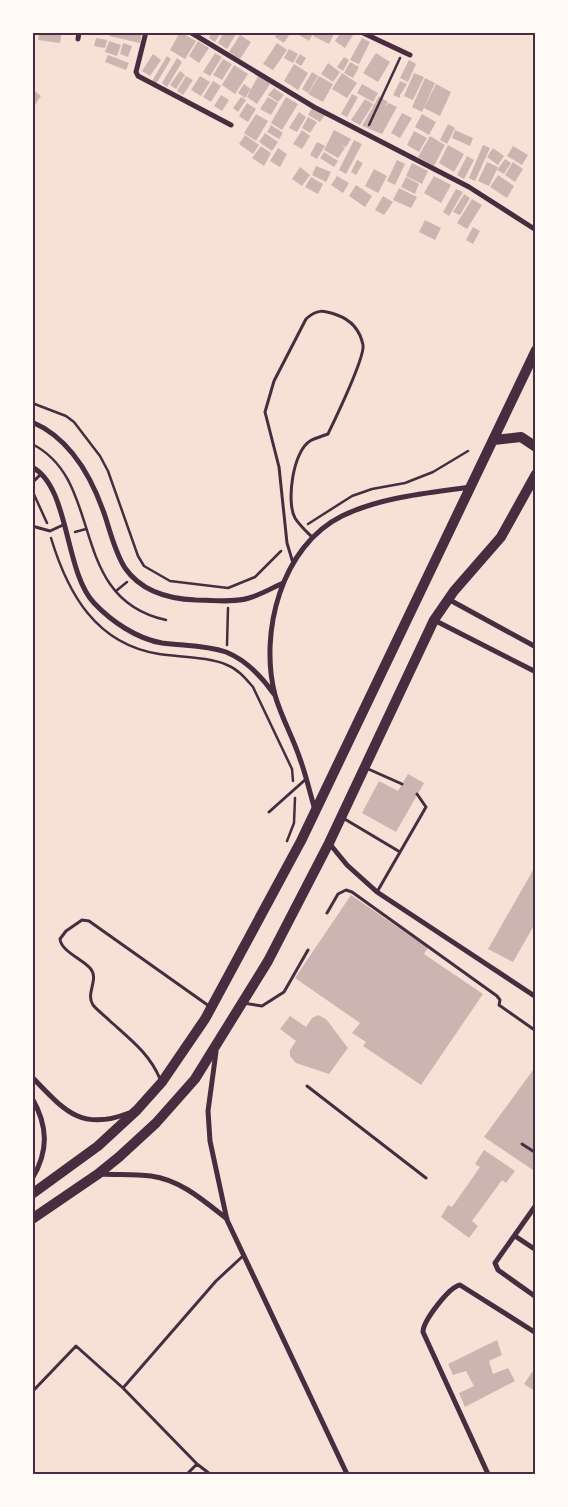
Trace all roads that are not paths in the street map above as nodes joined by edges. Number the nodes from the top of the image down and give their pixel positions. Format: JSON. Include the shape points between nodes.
{"nodes":[{"id":1,"x":80,"y":32,"type":"edge"},
{"id":2,"x":146,"y":32,"type":"edge"},
{"id":3,"x":190,"y":32,"type":"edge"},
{"id":4,"x":361,"y":32,"type":"edge"},
{"id":5,"x":78,"y":39,"type":"dead end"},
{"id":6,"x":410,"y":55,"type":"dead end"},
{"id":7,"x":231,"y":125,"type":"dead end"},
{"id":8,"x":536,"y":230,"type":"edge"},
{"id":9,"x":536,"y":350,"type":"edge"},
{"id":10,"x":32,"y":422,"type":"edge"},
{"id":11,"x":494,"y":440,"type":"junction"},
{"id":12,"x":536,"y":447,"type":"edge"},
{"id":13,"x":32,"y":467,"type":"edge"},
{"id":14,"x":42,"y":474,"type":"junction"},
{"id":15,"x":535,"y":476,"type":"edge"},
{"id":16,"x":32,"y":482,"type":"edge"},
{"id":17,"x":472,"y":487,"type":"junction"},
{"id":18,"x":63,"y":525,"type":"junction"},
{"id":19,"x":33,"y":528,"type":"edge"},
{"id":20,"x":314,"y":539,"type":"junction"},
{"id":21,"x":293,"y":565,"type":"junction"},
{"id":22,"x":284,"y":583,"type":"junction"},
{"id":23,"x":448,"y":599,"type":"junction"},
{"id":24,"x":434,"y":620,"type":"junction"},
{"id":25,"x":536,"y":647,"type":"edge"},
{"id":26,"x":536,"y":672,"type":"edge"},
{"id":27,"x":275,"y":695,"type":"junction"},
{"id":28,"x":365,"y":767,"type":"junction"},
{"id":29,"x":306,"y":778,"type":"junction"},
{"id":30,"x":402,"y":784,"type":"dead end"},
{"id":31,"x":417,"y":794,"type":"dead end"},
{"id":32,"x":315,"y":811,"type":"junction"},
{"id":33,"x":269,"y":812,"type":"dead end"},
{"id":34,"x":341,"y":817,"type":"junction"},
{"id":35,"x":329,"y":843,"type":"junction"},
{"id":36,"x":400,"y":852,"type":"junction"},
{"id":37,"x":377,"y":892,"type":"junction"},
{"id":38,"x":327,"y":913,"type":"dead end"},
{"id":39,"x":308,"y":950,"type":"dead end"},
{"id":40,"x":536,"y":997,"type":"edge"},
{"id":41,"x":243,"y":1003,"type":"junction"},
{"id":42,"x":211,"y":1008,"type":"junction"},
{"id":43,"x":536,"y":1032,"type":"edge"},
{"id":44,"x":216,"y":1047,"type":"junction"},
{"id":45,"x":32,"y":1076,"type":"edge"},
{"id":46,"x":162,"y":1082,"type":"junction"},
{"id":47,"x":307,"y":1086,"type":"dead end"},
{"id":48,"x":32,"y":1098,"type":"edge"},
{"id":49,"x":137,"y":1110,"type":"junction"},
{"id":50,"x":522,"y":1144,"type":"dead end"},
{"id":51,"x":536,"y":1153,"type":"edge"},
{"id":52,"x":98,"y":1174,"type":"junction"},
{"id":53,"x":426,"y":1178,"type":"dead end"},
{"id":54,"x":32,"y":1179,"type":"edge"},
{"id":55,"x":32,"y":1194,"type":"edge"},
{"id":56,"x":536,"y":1205,"type":"edge"},
{"id":57,"x":32,"y":1219,"type":"edge"},
{"id":58,"x":227,"y":1220,"type":"junction"},
{"id":59,"x":515,"y":1236,"type":"junction"},
{"id":60,"x":536,"y":1250,"type":"edge"},
{"id":61,"x":244,"y":1255,"type":"junction"},
{"id":62,"x":536,"y":1297,"type":"edge"},
{"id":63,"x":536,"y":1333,"type":"edge"},
{"id":64,"x":123,"y":1388,"type":"junction"},
{"id":65,"x":32,"y":1392,"type":"edge"},
{"id":66,"x":197,"y":1464,"type":"junction"},
{"id":67,"x":187,"y":1474,"type":"edge"},
{"id":68,"x":210,"y":1474,"type":"edge"},
{"id":69,"x":347,"y":1474,"type":"edge"},
{"id":70,"x":488,"y":1474,"type":"edge"}],
"edges":[{"from":1,"to":5,"type":"street"},
{"from":2,"to":7,"type":"street","via":[[136,72],[140,78]]},
{"from":3,"to":8,"type":"street","via":[[314,107],[469,187]]},
{"from":4,"to":6,"type":"street"},
{"from":9,"to":11,"type":"highway"},
{"from":10,"to":22,"type":"street","via":[[46,427],[70,448],[99,498],[113,542],[126,568],[159,595],[228,601],[249,598]]},
{"from":11,"to":12,"type":"highway","via":[[521,437]]},
{"from":11,"to":17,"type":"highway"},
{"from":13,"to":14,"type":"street"},
{"from":14,"to":16,"type":"lane"},
{"from":14,"to":18,"type":"street","via":[[49,482]]},
{"from":15,"to":23,"type":"highway","via":[[501,536]]},
{"from":17,"to":20,"type":"street","via":[[425,493],[363,507],[341,516]]},
{"from":17,"to":32,"type":"highway"},
{"from":18,"to":19,"type":"lane","via":[[50,531]]},
{"from":18,"to":27,"type":"street","via":[[78,576],[92,602],[108,618],[135,634],[160,643],[204,646],[227,653],[251,667]]},
{"from":20,"to":21,"type":"street"},
{"from":20,"to":21,"type":"lane","via":[[294,516],[292,485],[300,452],[309,441],[328,434],[349,389],[363,346],[356,326],[323,310],[306,319],[274,381],[265,412],[279,466],[287,544]]},
{"from":21,"to":22,"type":"street"},
{"from":22,"to":27,"type":"street","via":[[272,619],[270,644]]},
{"from":23,"to":24,"type":"highway"},
{"from":23,"to":25,"type":"street"},
{"from":24,"to":26,"type":"street"},
{"from":24,"to":28,"type":"highway"},
{"from":27,"to":29,"type":"street"},
{"from":28,"to":30,"type":"lane"},
{"from":28,"to":34,"type":"highway"},
{"from":29,"to":32,"type":"street"},
{"from":29,"to":33,"type":"lane"},
{"from":31,"to":36,"type":"lane","via":[[426,807]]},
{"from":32,"to":42,"type":"highway"},
{"from":34,"to":35,"type":"highway"},
{"from":34,"to":36,"type":"lane"},
{"from":35,"to":37,"type":"street","via":[[347,865]]},
{"from":35,"to":41,"type":"highway"},
{"from":36,"to":37,"type":"lane"},
{"from":37,"to":40,"type":"street"},
{"from":38,"to":43,"type":"lane","via":[[338,894],[346,890],[352,892],[497,996],[499,1005]]},
{"from":39,"to":41,"type":"lane","via":[[280,996],[262,1006]]},
{"from":41,"to":44,"type":"highway"},
{"from":42,"to":46,"type":"highway"},
{"from":42,"to":46,"type":"lane","via":[[88,921],[82,920],[62,935],[62,945],[94,975],[91,996],[94,1007],[148,1056]]},
{"from":44,"to":52,"type":"highway","via":[[195,1079],[156,1123]]},
{"from":44,"to":58,"type":"street","via":[[208,1112],[210,1141]]},
{"from":45,"to":49,"type":"street","via":[[73,1114],[88,1120],[116,1118]]},
{"from":46,"to":49,"type":"highway"},
{"from":47,"to":53,"type":"lane"},
{"from":48,"to":54,"type":"street","via":[[45,1126],[46,1141],[40,1167]]},
{"from":49,"to":55,"type":"highway","via":[[98,1146]]},
{"from":50,"to":51,"type":"lane"},
{"from":52,"to":57,"type":"highway"},
{"from":52,"to":58,"type":"street","via":[[152,1176],[178,1184]]},
{"from":56,"to":59,"type":"street"},
{"from":58,"to":61,"type":"street"},
{"from":59,"to":60,"type":"street"},
{"from":59,"to":62,"type":"street","via":[[495,1267]]},
{"from":61,"to":64,"type":"lane","via":[[216,1281]]},
{"from":61,"to":69,"type":"street"},
{"from":63,"to":70,"type":"street","via":[[460,1284],[450,1290],[424,1324],[423,1332]]},
{"from":64,"to":65,"type":"lane","via":[[76,1346]]},
{"from":64,"to":66,"type":"lane"},
{"from":66,"to":67,"type":"lane"},
{"from":66,"to":68,"type":"lane"}]}
